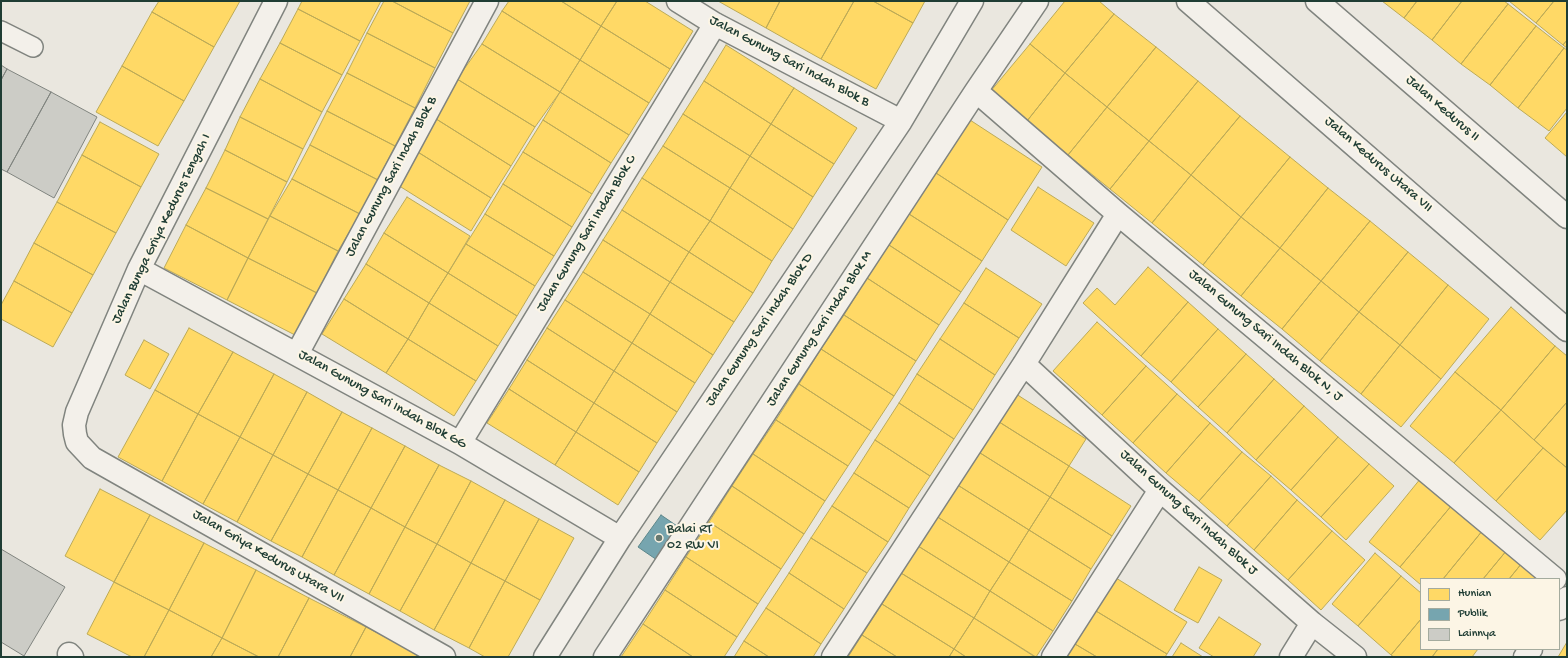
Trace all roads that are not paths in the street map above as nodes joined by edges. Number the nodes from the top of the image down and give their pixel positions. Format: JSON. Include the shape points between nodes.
{"nodes":[{"id":1,"x":276,"y":1,"type":"edge"},
{"id":2,"x":487,"y":1,"type":"edge"},
{"id":3,"x":678,"y":1,"type":"edge"},
{"id":4,"x":972,"y":1,"type":"edge"},
{"id":5,"x":1037,"y":1,"type":"edge"},
{"id":6,"x":1188,"y":1,"type":"edge"},
{"id":7,"x":1317,"y":1,"type":"edge"},
{"id":8,"x":715,"y":24,"type":"junction"},
{"id":9,"x":1,"y":31,"type":"edge"},
{"id":10,"x":33,"y":47,"type":"dead end"},
{"id":11,"x":976,"y":92,"type":"junction"},
{"id":12,"x":901,"y":121,"type":"junction"},
{"id":13,"x":1118,"y":214,"type":"junction"},
{"id":14,"x":1567,"y":217,"type":"edge"},
{"id":15,"x":140,"y":269,"type":"junction"},
{"id":16,"x":1567,"y":330,"type":"edge"},
{"id":17,"x":297,"y":354,"type":"junction"},
{"id":18,"x":1024,"y":364,"type":"junction"},
{"id":19,"x":460,"y":443,"type":"junction"},
{"id":20,"x":92,"y":458,"type":"joint"},
{"id":21,"x":1160,"y":490,"type":"junction"},
{"id":22,"x":620,"y":538,"type":"junction"},
{"id":23,"x":1554,"y":578,"type":"edge"},
{"id":24,"x":1567,"y":598,"type":"edge"},
{"id":25,"x":1560,"y":608,"type":"edge"},
{"id":26,"x":1312,"y":623,"type":"junction"},
{"id":27,"x":444,"y":657,"type":"edge"},
{"id":28,"x":545,"y":657,"type":"edge"},
{"id":29,"x":605,"y":657,"type":"edge"},
{"id":30,"x":833,"y":657,"type":"edge"},
{"id":31,"x":1053,"y":657,"type":"edge"},
{"id":32,"x":1291,"y":657,"type":"edge"},
{"id":33,"x":1355,"y":657,"type":"edge"}],
"edges":[{"from":1,"to":15,"type":"street","name":"Jalan Bunga Griya Kedurus Tengah I"},
{"from":2,"to":17,"type":"street","name":"Jalan Gunung Sari Indah Blok B"},
{"from":3,"to":8,"type":"street","name":"Jalan Gunung Sari Indah Blok B"},
{"from":4,"to":12,"type":"street","name":"Jalan Gunung Sari Indah Blok D"},
{"from":5,"to":11,"type":"street","name":"Jalan Gunung Sari Indah Blok M"},
{"from":6,"to":16,"type":"street","name":"Jalan Kedurus Utara VII"},
{"from":7,"to":14,"type":"street","name":"Jalan Kedurus II"},
{"from":8,"to":12,"type":"street","name":"Jalan Gunung Sari Indah Blok B"},
{"from":8,"to":19,"type":"street","name":"Jalan Gunung Sari Indah Blok C"},
{"from":9,"to":10,"type":"lane"},
{"from":11,"to":13,"type":"street","name":"Jalan Gunung Sari Indah Blok N, J"},
{"from":11,"to":29,"type":"street","name":"Jalan Gunung Sari Indah Blok M"},
{"from":12,"to":22,"type":"street","name":"Jalan Gunung Sari Indah Blok D"},
{"from":13,"to":18,"type":"street"},
{"from":13,"to":23,"type":"street","name":"Jalan Gunung Sari Indah Blok N, J"},
{"from":15,"to":17,"type":"street","name":"Jalan Gunung Sari Indah Blok GG"},
{"from":15,"to":20,"type":"street","name":"Jalan Bunga Griya Kedurus Tengah I","via":[[75,419],[77,442]]},
{"from":17,"to":19,"type":"street","name":"Jalan Gunung Sari Indah Blok GG"},
{"from":18,"to":21,"type":"street","name":"Jalan Gunung Sari Indah Blok J"},
{"from":18,"to":30,"type":"street"},
{"from":19,"to":22,"type":"street","name":"Jalan Gunung Sari Indah Blok GG"},
{"from":20,"to":27,"type":"street","name":"Jalan Griya Kedurus Utara VII"},
{"from":21,"to":26,"type":"street","name":"Jalan Gunung Sari Indah Blok J"},
{"from":21,"to":31,"type":"street"},
{"from":22,"to":28,"type":"street","name":"Jalan Gunung Sari Indah Blok D"},
{"from":24,"to":25,"type":"street"},
{"from":26,"to":32,"type":"street"},
{"from":26,"to":33,"type":"street","name":"Jalan Gunung Sari Indah Blok J"}]}
